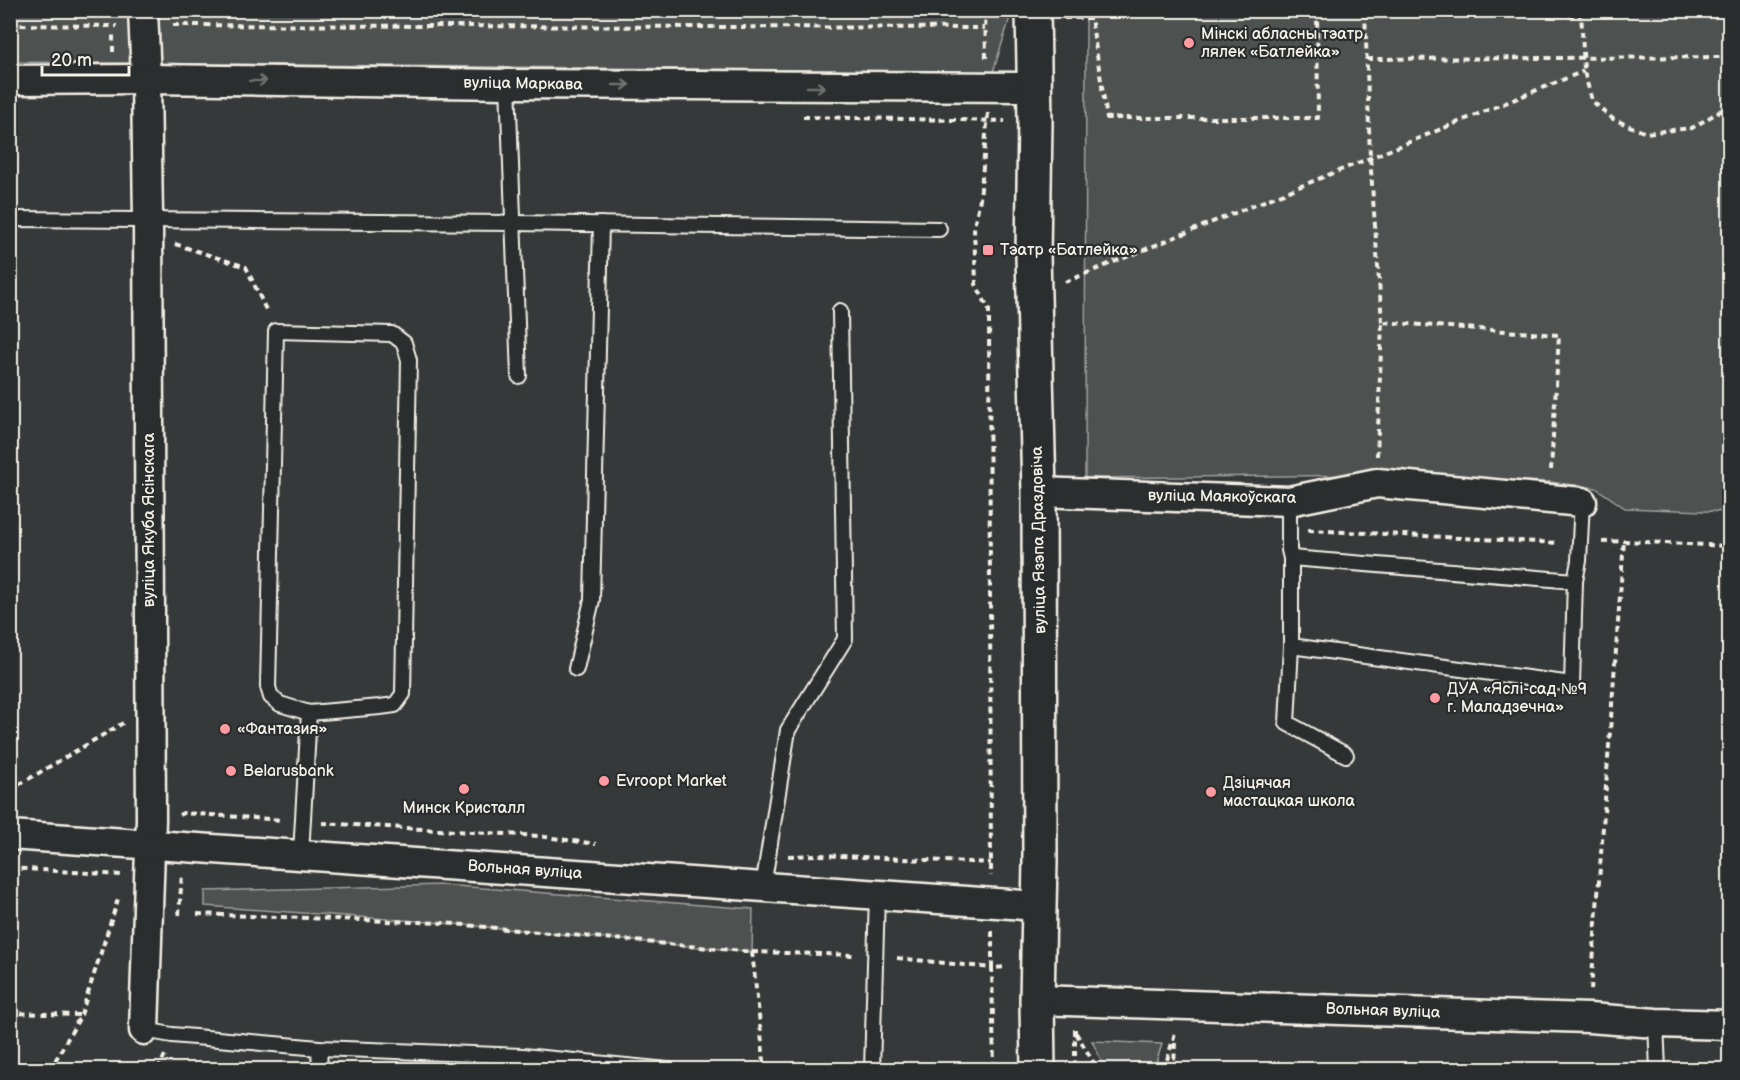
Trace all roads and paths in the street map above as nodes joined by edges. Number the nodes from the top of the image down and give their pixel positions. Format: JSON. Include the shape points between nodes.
{"nodes":[{"id":1,"x":1317,"y":10,"type":"edge"},
{"id":2,"x":1581,"y":13,"type":"edge"},
{"id":3,"x":1048,"y":14,"type":"edge"},
{"id":4,"x":143,"y":18,"type":"edge"},
{"id":5,"x":10,"y":25,"type":"edge"},
{"id":6,"x":985,"y":28,"type":"dead end"},
{"id":7,"x":1730,"y":57,"type":"edge"},
{"id":8,"x":1582,"y":58,"type":"junction"},
{"id":9,"x":1367,"y":59,"type":"junction"},
{"id":10,"x":1584,"y":71,"type":"junction"},
{"id":11,"x":10,"y":80,"type":"edge"},
{"id":12,"x":146,"y":80,"type":"junction"},
{"id":13,"x":508,"y":84,"type":"junction"},
{"id":14,"x":1035,"y":87,"type":"junction"},
{"id":15,"x":1730,"y":105,"type":"edge"},
{"id":16,"x":988,"y":122,"type":"dead end"},
{"id":17,"x":1370,"y":157,"type":"junction"},
{"id":18,"x":10,"y":219,"type":"edge"},
{"id":19,"x":148,"y":220,"type":"junction"},
{"id":20,"x":513,"y":223,"type":"junction"},
{"id":21,"x":601,"y":224,"type":"junction"},
{"id":22,"x":939,"y":229,"type":"dead end"},
{"id":23,"x":175,"y":244,"type":"dead end"},
{"id":24,"x":1065,"y":282,"type":"dead end"},
{"id":25,"x":840,"y":311,"type":"dead end"},
{"id":26,"x":1382,"y":322,"type":"junction"},
{"id":27,"x":276,"y":331,"type":"junction"},
{"id":28,"x":519,"y":376,"type":"dead end"},
{"id":29,"x":1377,"y":464,"type":"dead end"},
{"id":30,"x":1551,"y":471,"type":"dead end"},
{"id":31,"x":1039,"y":492,"type":"junction"},
{"id":32,"x":1289,"y":501,"type":"junction"},
{"id":33,"x":1582,"y":502,"type":"joint"},
{"id":34,"x":1289,"y":529,"type":"junction"},
{"id":35,"x":1623,"y":541,"type":"junction"},
{"id":36,"x":1580,"y":544,"type":"junction"},
{"id":37,"x":1730,"y":546,"type":"edge"},
{"id":38,"x":1291,"y":558,"type":"junction"},
{"id":39,"x":1575,"y":580,"type":"junction"},
{"id":40,"x":1291,"y":646,"type":"junction"},
{"id":41,"x":576,"y":669,"type":"dead end"},
{"id":42,"x":309,"y":713,"type":"junction"},
{"id":43,"x":125,"y":722,"type":"dead end"},
{"id":44,"x":1346,"y":755,"type":"dead end"},
{"id":45,"x":10,"y":790,"type":"edge"},
{"id":46,"x":303,"y":822,"type":"junction"},
{"id":47,"x":150,"y":832,"type":"junction"},
{"id":48,"x":10,"y":835,"type":"edge"},
{"id":49,"x":603,"y":845,"type":"dead end"},
{"id":50,"x":301,"y":854,"type":"junction"},
{"id":51,"x":767,"y":859,"type":"junction"},
{"id":52,"x":10,"y":867,"type":"edge"},
{"id":53,"x":126,"y":875,"type":"dead end"},
{"id":54,"x":763,"y":887,"type":"junction"},
{"id":55,"x":877,"y":895,"type":"junction"},
{"id":56,"x":119,"y":897,"type":"dead end"},
{"id":57,"x":1039,"y":906,"type":"junction"},
{"id":58,"x":197,"y":914,"type":"dead end"},
{"id":59,"x":752,"y":952,"type":"junction"},
{"id":60,"x":876,"y":956,"type":"junction"},
{"id":61,"x":1037,"y":1000,"type":"junction"},
{"id":62,"x":10,"y":1013,"type":"edge"},
{"id":63,"x":81,"y":1014,"type":"junction"},
{"id":64,"x":1588,"y":1018,"type":"junction"},
{"id":65,"x":1656,"y":1023,"type":"junction"},
{"id":66,"x":1730,"y":1025,"type":"edge"},
{"id":67,"x":144,"y":1030,"type":"joint"},
{"id":68,"x":1086,"y":1031,"type":"dead end"},
{"id":69,"x":1164,"y":1032,"type":"dead end"},
{"id":70,"x":1176,"y":1032,"type":"junction"},
{"id":71,"x":319,"y":1048,"type":"junction"},
{"id":72,"x":523,"y":1063,"type":"edge"},
{"id":73,"x":50,"y":1070,"type":"edge"},
{"id":74,"x":320,"y":1070,"type":"edge"},
{"id":75,"x":668,"y":1070,"type":"edge"},
{"id":76,"x":765,"y":1070,"type":"edge"},
{"id":77,"x":872,"y":1070,"type":"edge"},
{"id":78,"x":994,"y":1070,"type":"edge"},
{"id":79,"x":1038,"y":1070,"type":"edge"},
{"id":80,"x":1098,"y":1070,"type":"edge"},
{"id":81,"x":1164,"y":1070,"type":"edge"},
{"id":82,"x":1174,"y":1070,"type":"edge"},
{"id":83,"x":1658,"y":1070,"type":"edge"}],
"edges":[{"from":1,"to":3,"type":"path","via":[[1318,118],[1107,118],[1091,18]]},
{"from":2,"to":8,"type":"path"},
{"from":2,"to":9,"type":"path","via":[[1365,10]]},
{"from":3,"to":14,"type":"street","name":"вуліца Язэпа Драздовіча"},
{"from":4,"to":5,"type":"path"},
{"from":4,"to":6,"type":"path"},
{"from":4,"to":12,"type":"street","name":"вуліца Якуба Ясінскага"},
{"from":7,"to":8,"type":"path"},
{"from":8,"to":9,"type":"path"},
{"from":8,"to":10,"type":"path"},
{"from":9,"to":17,"type":"path"},
{"from":10,"to":15,"type":"path","via":[[1592,101],[1613,119],[1646,132],[1692,128]]},
{"from":10,"to":17,"type":"path"},
{"from":11,"to":12,"type":"street","name":"вуліца Маркава"},
{"from":12,"to":13,"type":"street","name":"вуліца Маркава","one_way":true},
{"from":12,"to":19,"type":"street","name":"вуліца Якуба Ясінскага"},
{"from":13,"to":14,"type":"street","name":"вуліца Маркава","one_way":true},
{"from":13,"to":20,"type":"lane"},
{"from":14,"to":31,"type":"street","name":"вуліца Язэпа Драздовіча","via":[[1033,255]]},
{"from":16,"to":51,"type":"path","via":[[974,227],[976,284],[988,310],[991,863],[818,855]]},
{"from":17,"to":24,"type":"path"},
{"from":17,"to":26,"type":"path"},
{"from":18,"to":19,"type":"lane"},
{"from":19,"to":20,"type":"lane"},
{"from":19,"to":47,"type":"street","name":"вуліца Якуба Ясінскага"},
{"from":20,"to":21,"type":"lane"},
{"from":20,"to":28,"type":"lane"},
{"from":21,"to":22,"type":"lane"},
{"from":21,"to":41,"type":"lane","via":[[592,600]]},
{"from":23,"to":27,"type":"path","via":[[246,267]]},
{"from":25,"to":51,"type":"lane","via":[[845,639],[788,730]]},
{"from":26,"to":29,"type":"path"},
{"from":26,"to":30,"type":"path","via":[[1559,335]]},
{"from":27,"to":42,"type":"lane","via":[[268,687],[271,697],[280,704]]},
{"from":27,"to":42,"type":"lane","via":[[392,334],[404,343],[409,360],[404,694],[395,705]]},
{"from":31,"to":32,"type":"street","name":"вуліца Маякоўскага"},
{"from":31,"to":57,"type":"street","name":"вуліца Язэпа Драздовіча"},
{"from":32,"to":33,"type":"street","name":"вуліца Маякоўскага","via":[[1377,483]]},
{"from":32,"to":34,"type":"lane"},
{"from":33,"to":36,"type":"lane"},
{"from":34,"to":36,"type":"path"},
{"from":34,"to":38,"type":"lane"},
{"from":35,"to":36,"type":"path"},
{"from":35,"to":37,"type":"path"},
{"from":35,"to":64,"type":"path"},
{"from":36,"to":39,"type":"lane"},
{"from":38,"to":39,"type":"lane"},
{"from":38,"to":40,"type":"lane"},
{"from":39,"to":40,"type":"lane","via":[[1572,684]]},
{"from":40,"to":44,"type":"lane","via":[[1287,723]]},
{"from":42,"to":46,"type":"lane"},
{"from":43,"to":45,"type":"path"},
{"from":46,"to":47,"type":"path","via":[[183,813]]},
{"from":46,"to":49,"type":"path","via":[[538,836]]},
{"from":46,"to":50,"type":"lane"},
{"from":47,"to":48,"type":"street","name":"Вольная вуліца"},
{"from":47,"to":50,"type":"street","name":"Вольная вуліца"},
{"from":47,"to":67,"type":"street","name":"вуліца Якуба Ясінскага"},
{"from":50,"to":54,"type":"street","name":"Вольная вуліца"},
{"from":51,"to":54,"type":"lane"},
{"from":52,"to":53,"type":"path"},
{"from":54,"to":55,"type":"street","name":"Вольная вуліца"},
{"from":55,"to":57,"type":"street","name":"Вольная вуліца"},
{"from":55,"to":60,"type":"lane"},
{"from":56,"to":63,"type":"path"},
{"from":57,"to":61,"type":"street","name":"вуліца Язэпа Драздовіча"},
{"from":58,"to":59,"type":"path","via":[[442,923]]},
{"from":59,"to":60,"type":"path"},
{"from":59,"to":76,"type":"path"},
{"from":60,"to":77,"type":"lane"},
{"from":60,"to":78,"type":"path","via":[[992,969]]},
{"from":61,"to":64,"type":"street","name":"Вольная вуліца"},
{"from":61,"to":79,"type":"street","name":"вуліца Язэпа Драздовіча"},
{"from":62,"to":63,"type":"path"},
{"from":63,"to":73,"type":"path"},
{"from":64,"to":65,"type":"street","name":"Вольная вуліца"},
{"from":65,"to":66,"type":"street","name":"Вольная вуліца"},
{"from":65,"to":83,"type":"lane"},
{"from":67,"to":71,"type":"lane"},
{"from":68,"to":80,"type":"path","via":[[1075,1031]]},
{"from":69,"to":70,"type":"path"},
{"from":70,"to":81,"type":"path"},
{"from":70,"to":82,"type":"path"},
{"from":71,"to":72,"type":"lane"},
{"from":71,"to":74,"type":"lane"},
{"from":72,"to":75,"type":"lane"}]}
